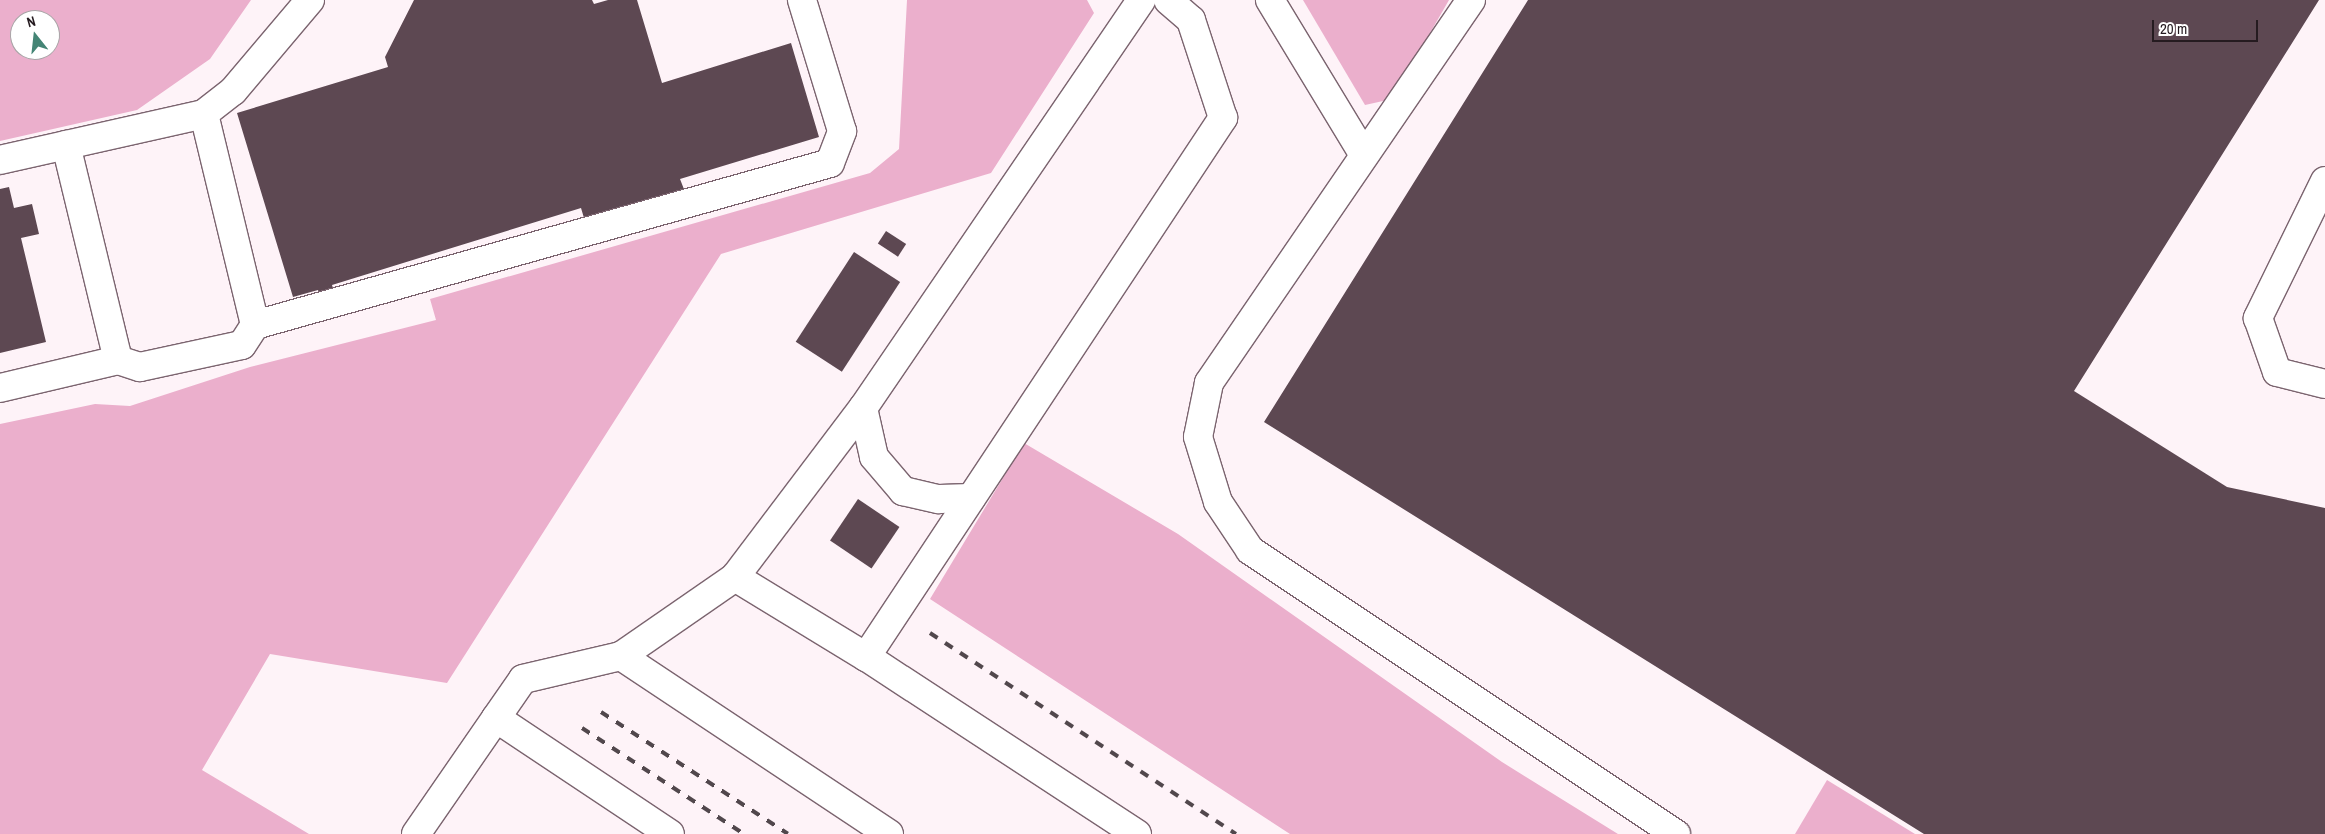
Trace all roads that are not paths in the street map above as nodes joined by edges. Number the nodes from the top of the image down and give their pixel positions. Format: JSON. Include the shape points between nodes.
{"nodes":[{"id":1,"x":310,"y":0,"type":"edge"},
{"id":2,"x":1141,"y":0,"type":"edge"},
{"id":3,"x":1168,"y":0,"type":"edge"},
{"id":4,"x":1270,"y":0,"type":"edge"},
{"id":5,"x":1471,"y":0,"type":"edge"},
{"id":6,"x":796,"y":1,"type":"edge"},
{"id":7,"x":204,"y":114,"type":"junction"},
{"id":8,"x":66,"y":145,"type":"junction"},
{"id":9,"x":1364,"y":154,"type":"junction"},
{"id":10,"x":0,"y":160,"type":"edge"},
{"id":11,"x":2325,"y":181,"type":"edge"},
{"id":12,"x":255,"y":325,"type":"junction"},
{"id":13,"x":118,"y":360,"type":"junction"},
{"id":14,"x":2325,"y":384,"type":"edge"},
{"id":15,"x":0,"y":388,"type":"edge"},
{"id":16,"x":862,"y":408,"type":"junction"},
{"id":17,"x":971,"y":498,"type":"junction"},
{"id":18,"x":735,"y":577,"type":"junction"},
{"id":19,"x":621,"y":656,"type":"junction"},
{"id":20,"x":866,"y":657,"type":"junction"},
{"id":21,"x":496,"y":718,"type":"junction"},
{"id":22,"x":416,"y":834,"type":"edge"},
{"id":23,"x":670,"y":834,"type":"edge"},
{"id":24,"x":889,"y":834,"type":"edge"},
{"id":25,"x":1137,"y":834,"type":"edge"},
{"id":26,"x":1676,"y":834,"type":"edge"}],
"edges":[{"from":1,"to":7,"type":"lane","via":[[233,91]]},
{"from":2,"to":16,"type":"lane"},
{"from":3,"to":17,"type":"lane","via":[[1191,20],[1223,118]]},
{"from":4,"to":9,"type":"lane"},
{"from":5,"to":9,"type":"lane"},
{"from":6,"to":12,"type":"lane","via":[[842,131],[830,163]]},
{"from":7,"to":8,"type":"lane"},
{"from":7,"to":12,"type":"lane"},
{"from":8,"to":10,"type":"lane"},
{"from":8,"to":13,"type":"lane"},
{"from":9,"to":26,"type":"lane","via":[[1209,383],[1198,438],[1218,502],[1250,550]]},
{"from":11,"to":14,"type":"lane","via":[[2258,318],[2276,372]]},
{"from":12,"to":13,"type":"lane","via":[[242,344],[140,367]]},
{"from":13,"to":15,"type":"lane"},
{"from":16,"to":17,"type":"lane","via":[[874,456],[903,491],[939,499]]},
{"from":16,"to":18,"type":"lane"},
{"from":17,"to":20,"type":"lane"},
{"from":18,"to":19,"type":"lane"},
{"from":18,"to":20,"type":"lane"},
{"from":19,"to":21,"type":"lane","via":[[523,679]]},
{"from":19,"to":24,"type":"lane"},
{"from":20,"to":25,"type":"lane"},
{"from":21,"to":22,"type":"lane"},
{"from":21,"to":23,"type":"lane"}]}
